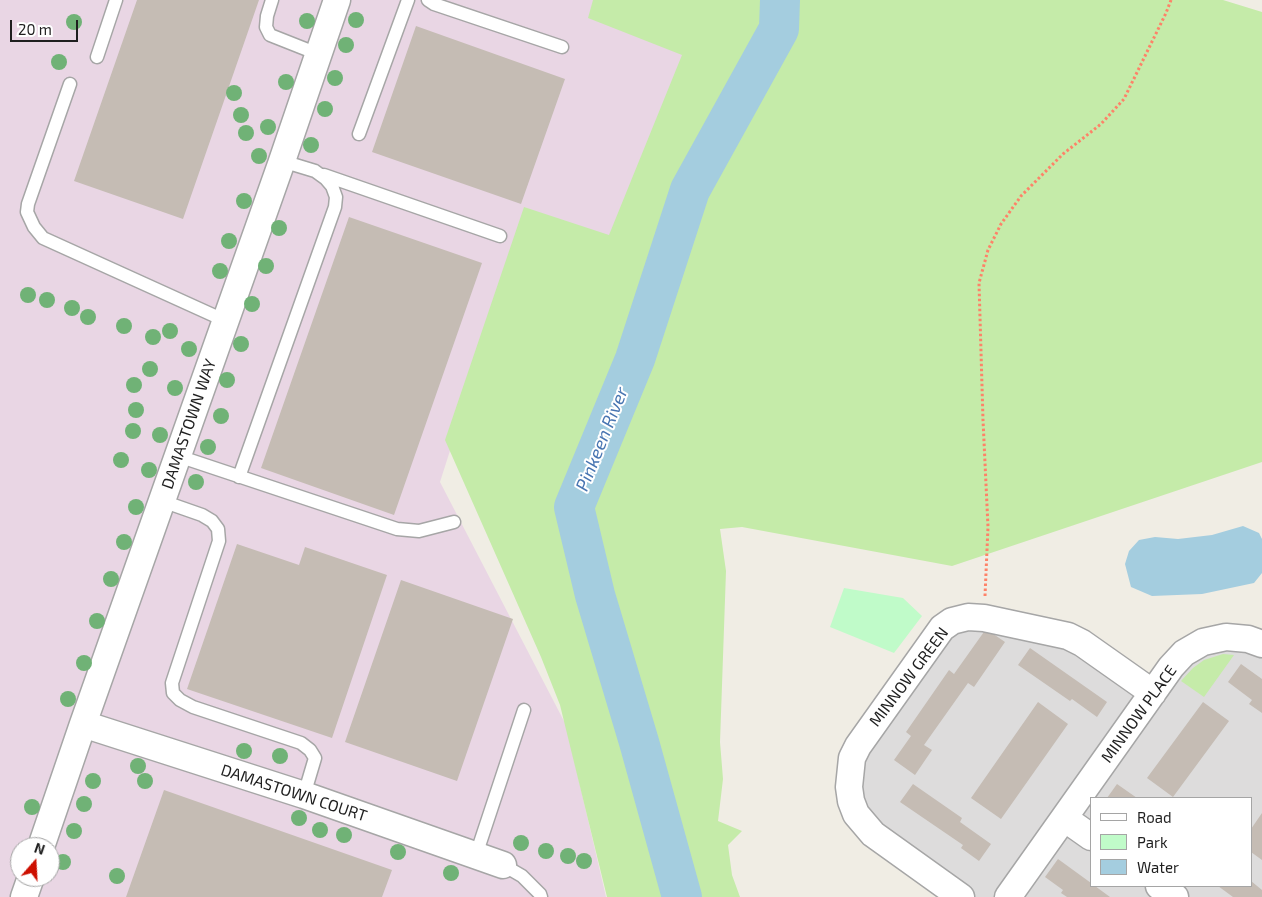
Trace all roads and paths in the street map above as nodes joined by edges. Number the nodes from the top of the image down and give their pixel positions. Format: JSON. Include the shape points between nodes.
{"nodes":[{"id":1,"x":116,"y":0,"type":"edge"},
{"id":2,"x":272,"y":0,"type":"edge"},
{"id":3,"x":337,"y":0,"type":"edge"},
{"id":4,"x":408,"y":0,"type":"edge"},
{"id":5,"x":428,"y":0,"type":"edge"},
{"id":6,"x":1171,"y":0,"type":"edge"},
{"id":7,"x":562,"y":47,"type":"dead end"},
{"id":8,"x":318,"y":54,"type":"junction"},
{"id":9,"x":97,"y":57,"type":"dead end"},
{"id":10,"x":70,"y":84,"type":"dead end"},
{"id":11,"x":359,"y":134,"type":"dead end"},
{"id":12,"x":282,"y":161,"type":"junction"},
{"id":13,"x":315,"y":171,"type":"junction"},
{"id":14,"x":500,"y":236,"type":"dead end"},
{"id":15,"x":226,"y":321,"type":"junction"},
{"id":16,"x":178,"y":456,"type":"junction"},
{"id":17,"x":239,"y":477,"type":"junction"},
{"id":18,"x":162,"y":501,"type":"junction"},
{"id":19,"x":454,"y":522,"type":"dead end"},
{"id":20,"x":984,"y":618,"type":"junction"},
{"id":21,"x":1262,"y":644,"type":"edge"},
{"id":22,"x":1153,"y":693,"type":"junction"},
{"id":23,"x":524,"y":710,"type":"dead end"},
{"id":24,"x":83,"y":724,"type":"junction"},
{"id":25,"x":304,"y":795,"type":"junction"},
{"id":26,"x":1064,"y":818,"type":"junction"},
{"id":27,"x":44,"y":837,"type":"edge"},
{"id":28,"x":1090,"y":837,"type":"edge"},
{"id":29,"x":476,"y":855,"type":"junction"},
{"id":30,"x":503,"y":865,"type":"joint"},
{"id":31,"x":1160,"y":887,"type":"edge"},
{"id":32,"x":541,"y":897,"type":"edge"},
{"id":33,"x":961,"y":897,"type":"edge"},
{"id":34,"x":1008,"y":897,"type":"edge"},
{"id":35,"x":1175,"y":897,"type":"edge"}],
"edges":[{"from":1,"to":9,"type":"lane"},
{"from":2,"to":8,"type":"lane","via":[[266,27],[270,35]]},
{"from":3,"to":8,"type":"street","name":"DAMASTOWN WAY"},
{"from":4,"to":11,"type":"lane"},
{"from":5,"to":7,"type":"lane"},
{"from":6,"to":20,"type":"path","via":[[1124,99],[1101,124],[1063,154],[1020,196],[988,250],[979,284],[988,527]]},
{"from":8,"to":12,"type":"street","name":"DAMASTOWN WAY"},
{"from":10,"to":15,"type":"lane","via":[[28,204],[27,212],[34,227],[43,238]]},
{"from":12,"to":13,"type":"lane"},
{"from":12,"to":15,"type":"street","name":"DAMASTOWN WAY"},
{"from":13,"to":14,"type":"lane"},
{"from":13,"to":17,"type":"lane","via":[[332,186],[336,196],[335,207]]},
{"from":15,"to":16,"type":"street","name":"DAMASTOWN WAY"},
{"from":16,"to":17,"type":"lane"},
{"from":16,"to":18,"type":"street","name":"DAMASTOWN WAY"},
{"from":17,"to":19,"type":"lane","via":[[397,529],[420,531]]},
{"from":18,"to":24,"type":"street","name":"DAMASTOWN WAY"},
{"from":18,"to":25,"type":"lane","via":[[212,521],[218,529],[219,540],[172,683],[173,693],[194,707],[301,743],[310,750],[315,758]]},
{"from":20,"to":22,"type":"street","name":"MINNOW GREEN","via":[[1068,636]]},
{"from":20,"to":33,"type":"street","name":"MINNOW GREEN","via":[[968,616],[942,628],[858,746],[849,771],[851,801],[864,825]]},
{"from":21,"to":22,"type":"street","name":"MINNOW PLACE","via":[[1226,637],[1203,642],[1171,667]]},
{"from":22,"to":26,"type":"street","name":"MINNOW PLACE"},
{"from":23,"to":29,"type":"lane"},
{"from":24,"to":25,"type":"street","name":"DAMASTOWN COURT"},
{"from":24,"to":27,"type":"street","name":"DAMASTOWN WAY"},
{"from":25,"to":29,"type":"street","name":"DAMASTOWN COURT"},
{"from":26,"to":28,"type":"street"},
{"from":26,"to":34,"type":"street","name":"MINNOW PLACE"},
{"from":29,"to":30,"type":"street","name":"DAMASTOWN COURT"},
{"from":30,"to":32,"type":"lane","via":[[522,876]]},
{"from":31,"to":35,"type":"street"}]}
